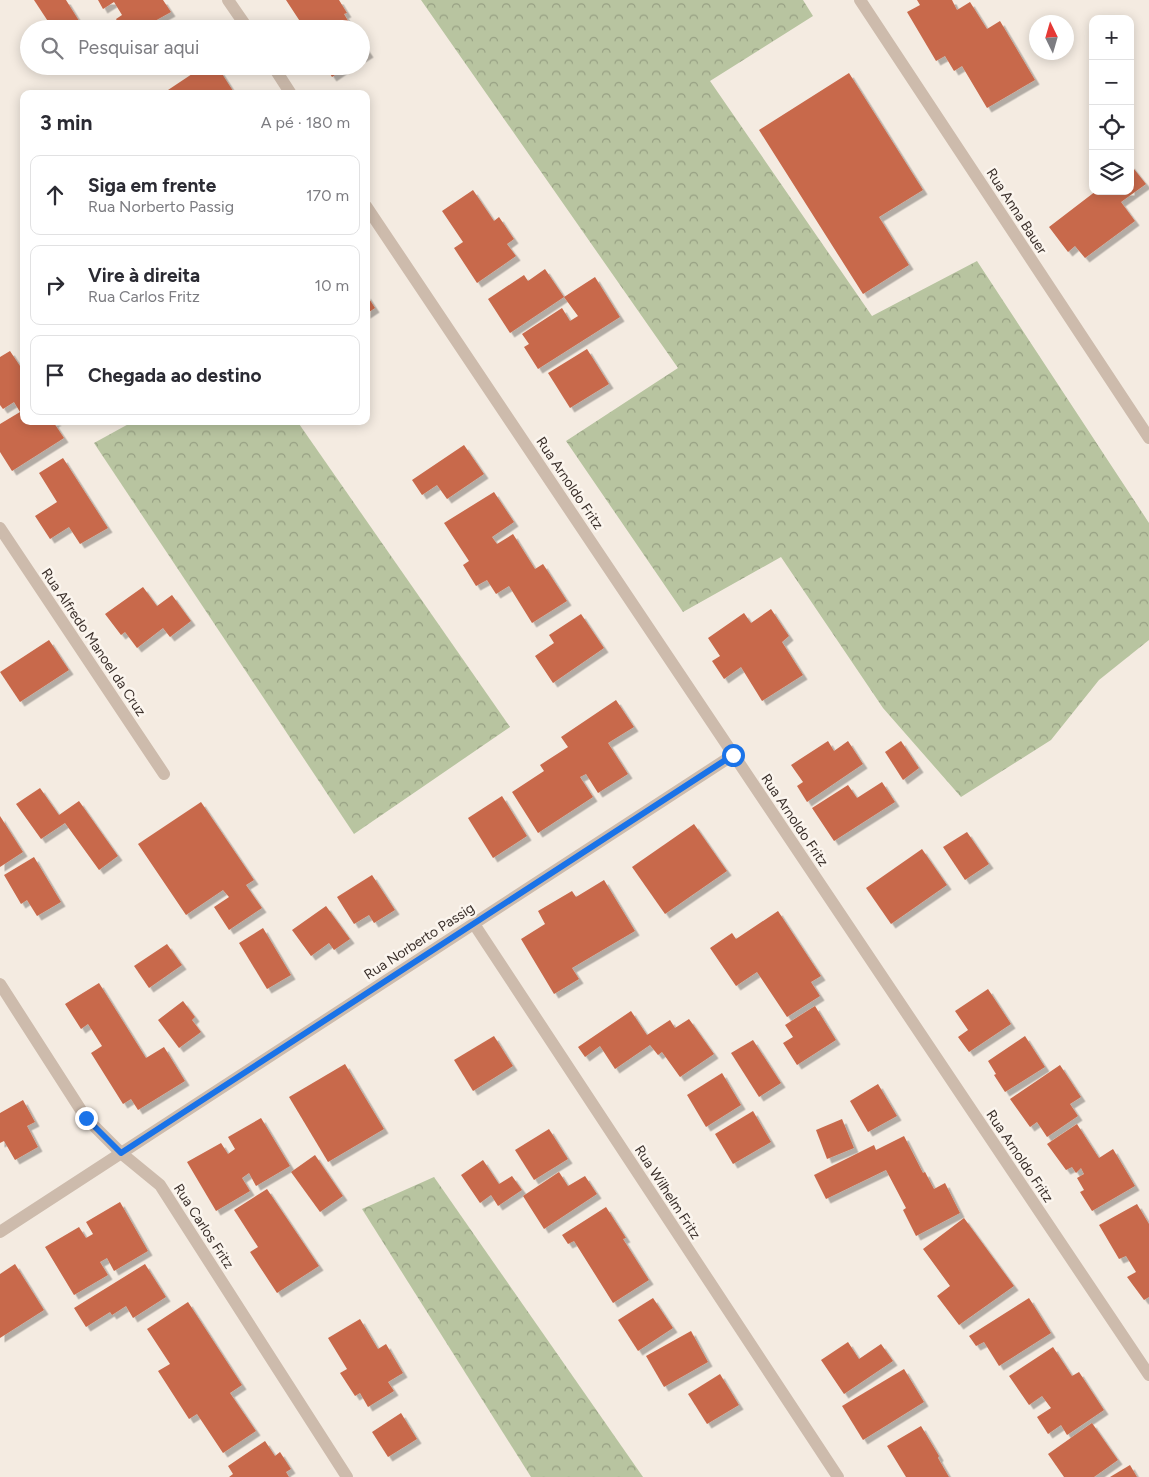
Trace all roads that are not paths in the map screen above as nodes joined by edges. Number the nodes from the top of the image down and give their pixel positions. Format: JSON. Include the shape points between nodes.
{"nodes":[{"id":1,"x":228,"y":0,"type":"edge"},
{"id":2,"x":860,"y":0,"type":"edge"},
{"id":3,"x":242,"y":20,"type":"edge"},
{"id":4,"x":279,"y":75,"type":"edge"},
{"id":5,"x":288,"y":90,"type":"edge"},
{"id":6,"x":370,"y":212,"type":"edge"},
{"id":7,"x":1144,"y":418,"type":"edge"},
{"id":8,"x":1149,"y":438,"type":"edge"},
{"id":9,"x":0,"y":528,"type":"edge"},
{"id":10,"x":733,"y":755,"type":"junction"},
{"id":11,"x":164,"y":774,"type":"dead end"},
{"id":12,"x":474,"y":924,"type":"junction"},
{"id":13,"x":0,"y":984,"type":"edge"},
{"id":14,"x":121,"y":1153,"type":"junction"},
{"id":15,"x":0,"y":1232,"type":"edge"},
{"id":16,"x":1149,"y":1375,"type":"edge"},
{"id":17,"x":347,"y":1477,"type":"edge"},
{"id":18,"x":838,"y":1477,"type":"edge"}],
"edges":[{"from":1,"to":3,"type":"street"},
{"from":2,"to":7,"type":"street","name":"Rua Anna Bauer"},
{"from":4,"to":5,"type":"street"},
{"from":6,"to":10,"type":"street","name":"Rua Arnoldo Fritz"},
{"from":7,"to":8,"type":"street","name":"Rua Anna Bauer"},
{"from":9,"to":11,"type":"street","name":"Rua Alfredo Manoel da Cruz"},
{"from":10,"to":12,"type":"street","name":"Rua Norberto Passig"},
{"from":10,"to":16,"type":"street","name":"Rua Arnoldo Fritz"},
{"from":12,"to":14,"type":"street","name":"Rua Norberto Passig"},
{"from":12,"to":18,"type":"street","name":"Rua Wilhelm Fritz"},
{"from":13,"to":14,"type":"street","name":"Rua Carlos Fritz","via":[[86,1118]]},
{"from":14,"to":15,"type":"street","name":"Rua Norberto Passig"},
{"from":14,"to":17,"type":"street","name":"Rua Carlos Fritz","via":[[160,1185]]}]}
